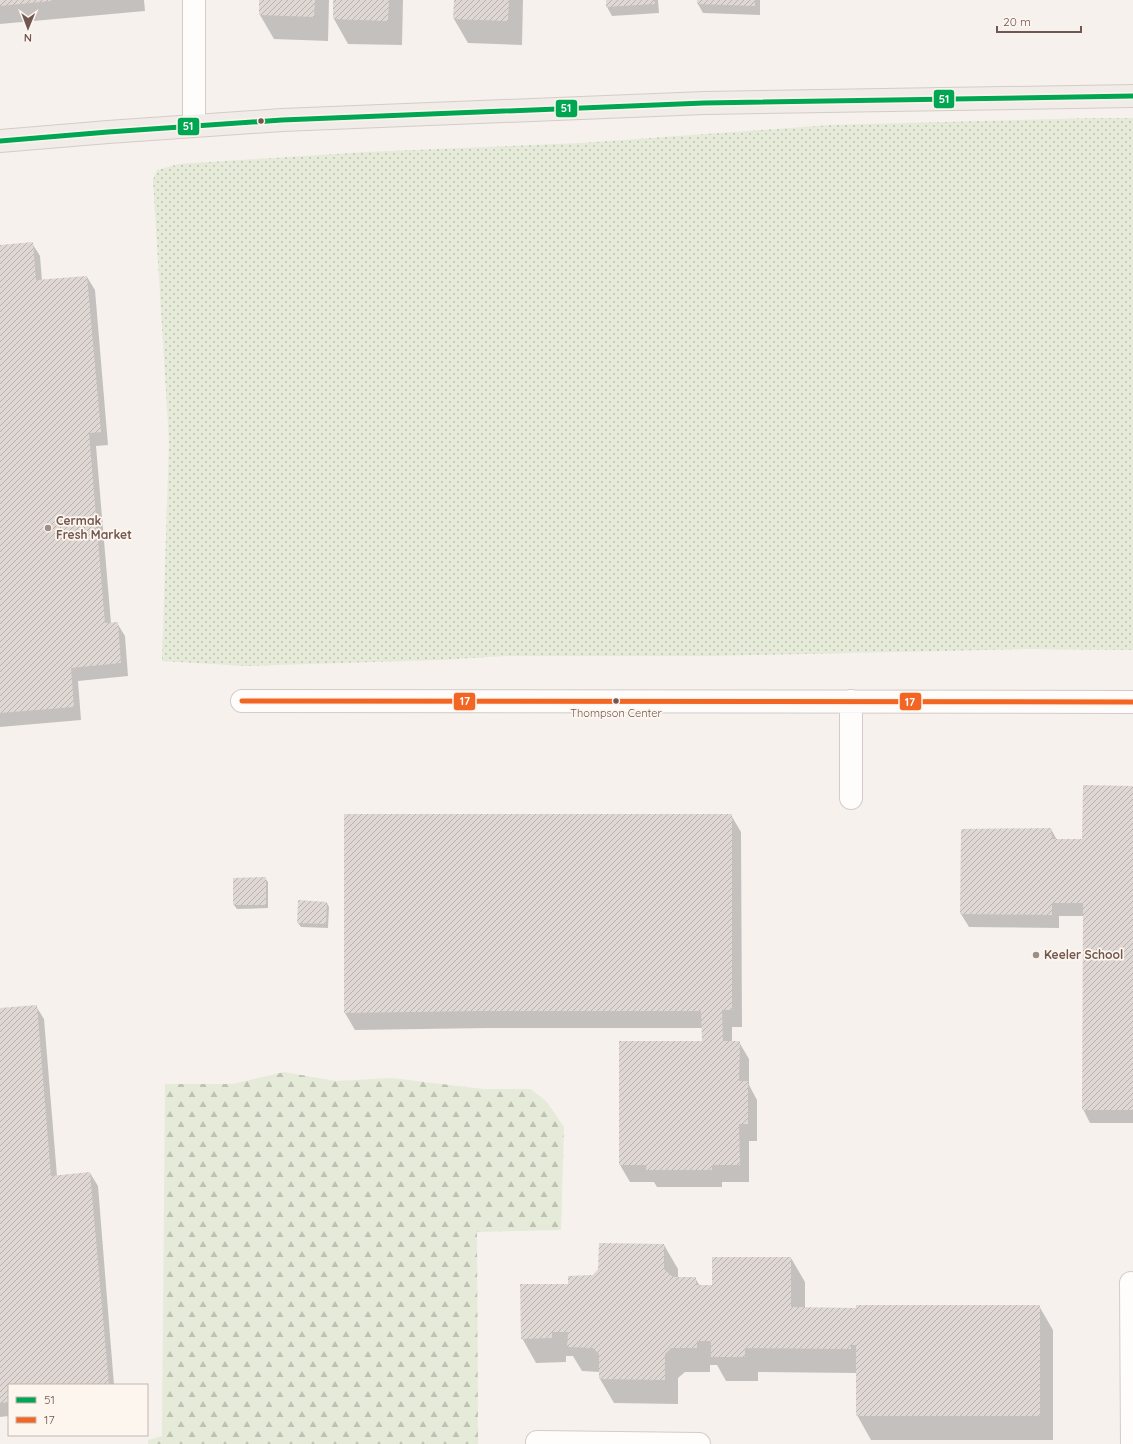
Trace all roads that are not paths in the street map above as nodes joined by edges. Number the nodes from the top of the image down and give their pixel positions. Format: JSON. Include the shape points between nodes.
{"nodes":[{"id":1,"x":194,"y":0,"type":"edge"},
{"id":2,"x":1133,"y":96,"type":"edge"},
{"id":3,"x":194,"y":125,"type":"junction"},
{"id":4,"x":0,"y":141,"type":"edge"},
{"id":5,"x":242,"y":701,"type":"dead end"},
{"id":6,"x":851,"y":701,"type":"junction"},
{"id":7,"x":1133,"y":702,"type":"edge"},
{"id":8,"x":851,"y":798,"type":"dead end"},
{"id":9,"x":1131,"y":1283,"type":"dead end"},
{"id":10,"x":537,"y":1444,"type":"edge"},
{"id":11,"x":699,"y":1444,"type":"edge"},
{"id":12,"x":1132,"y":1444,"type":"edge"}],
"edges":[{"from":1,"to":3,"type":"street"},
{"from":2,"to":3,"type":"main road","via":[[704,103]]},
{"from":3,"to":4,"type":"main road"},
{"from":5,"to":6,"type":"street"},
{"from":6,"to":7,"type":"street"},
{"from":6,"to":8,"type":"street"},
{"from":9,"to":12,"type":"street"},
{"from":10,"to":11,"type":"street"}]}
